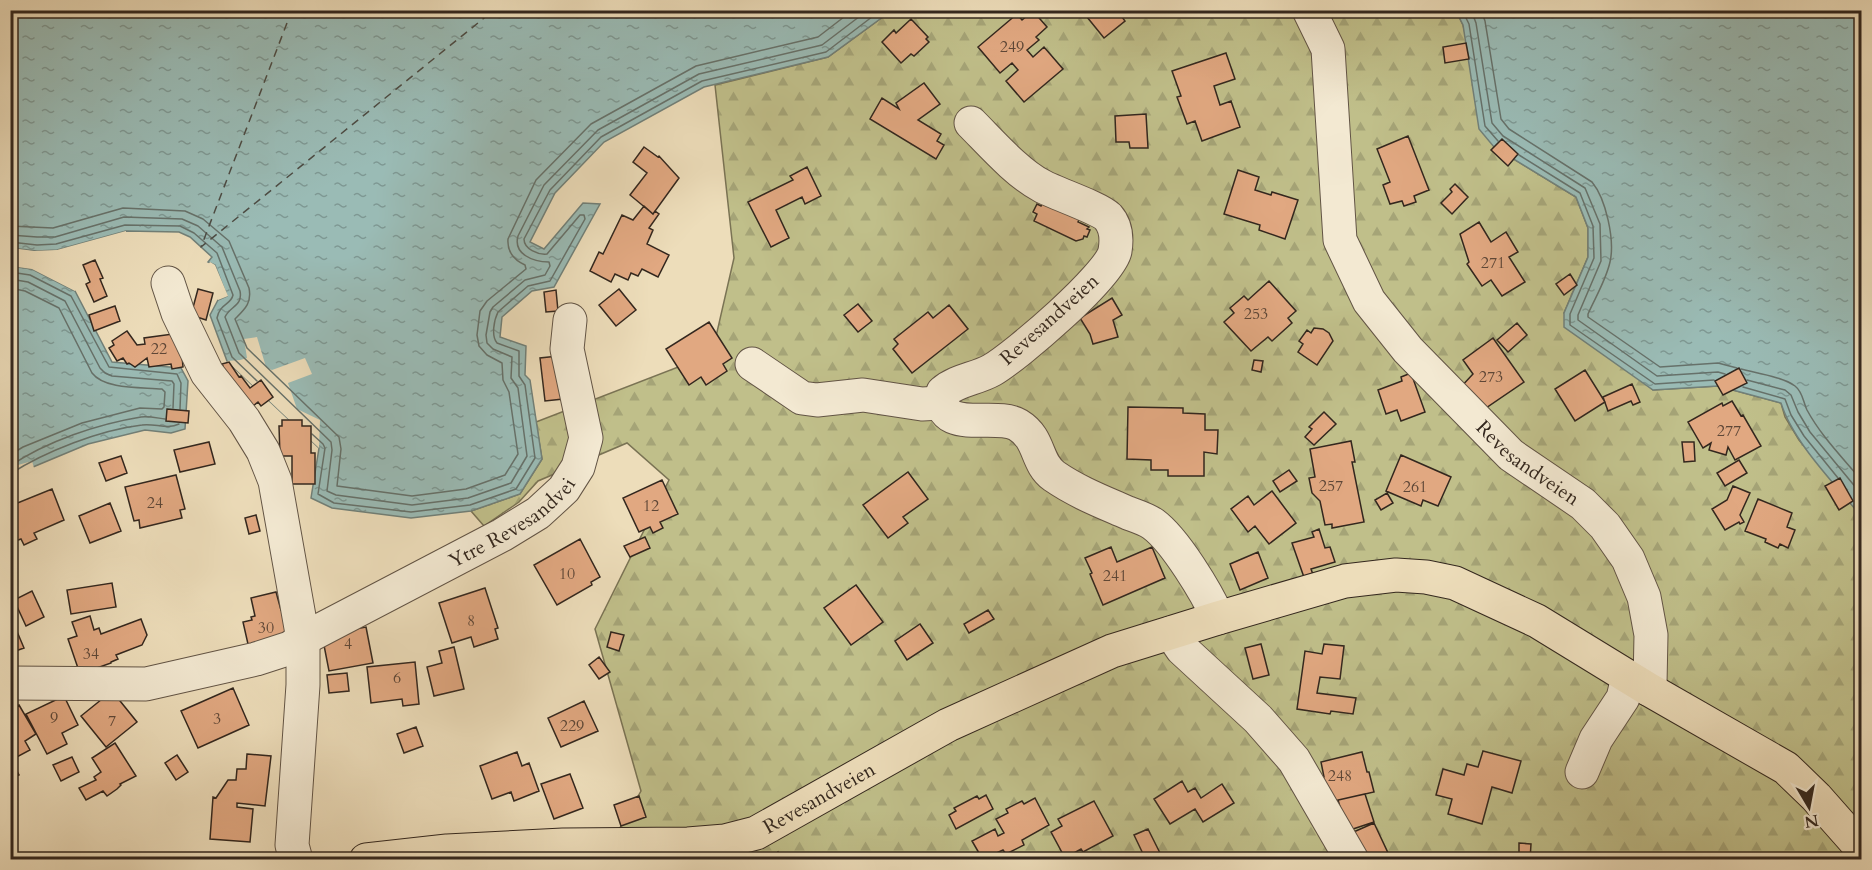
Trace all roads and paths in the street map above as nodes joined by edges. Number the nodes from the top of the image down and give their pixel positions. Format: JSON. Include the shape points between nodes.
{"nodes":[{"id":1,"x":1309,"y":10,"type":"edge"},
{"id":2,"x":971,"y":123,"type":"dead end"},
{"id":3,"x":168,"y":283,"type":"dead end"},
{"id":4,"x":570,"y":320,"type":"dead end"},
{"id":5,"x":752,"y":364,"type":"dead end"},
{"id":6,"x":941,"y":404,"type":"junction"},
{"id":7,"x":1218,"y":618,"type":"junction"},
{"id":8,"x":1171,"y":633,"type":"junction"},
{"id":9,"x":303,"y":639,"type":"junction"},
{"id":10,"x":10,"y":683,"type":"edge"},
{"id":11,"x":1638,"y":683,"type":"junction"},
{"id":12,"x":1582,"y":772,"type":"dead end"},
{"id":13,"x":1862,"y":849,"type":"edge"},
{"id":14,"x":296,"y":860,"type":"edge"},
{"id":15,"x":366,"y":860,"type":"edge"},
{"id":16,"x":1352,"y":860,"type":"edge"}],
"edges":[{"from":1,"to":11,"type":"street","name":"Revesandveien","via":[[1328,49],[1340,240],[1369,301],[1407,350],[1511,455],[1583,504],[1611,534],[1628,559],[1644,597],[1651,635],[1650,684]]},
{"from":2,"to":6,"type":"street","name":"Revesandveien","via":[[1040,185],[1107,215],[1115,227],[1115,252],[1097,279],[1024,347],[991,370],[951,385],[943,392]]},
{"from":3,"to":9,"type":"street","via":[[207,373],[263,451],[274,481]]},
{"from":4,"to":9,"type":"street","name":"Ytre Revesandvei","via":[[567,349],[586,438],[578,467],[564,489],[538,513],[502,534]]},
{"from":5,"to":6,"type":"street","via":[[802,398],[863,395]]},
{"from":6,"to":7,"type":"street","via":[[946,413],[957,419],[1011,421],[1021,426],[1035,441],[1043,464],[1053,474],[1079,491],[1153,524],[1179,554]]},
{"from":7,"to":8,"type":"main road","name":"Revesandveien"},
{"from":7,"to":11,"type":"main road","name":"Revesandveien","via":[[1345,581],[1396,575],[1426,577],[1455,583],[1537,621]]},
{"from":8,"to":15,"type":"main road","name":"Revesandveien","via":[[1112,651],[948,725],[756,833],[688,844],[563,845]]},
{"from":8,"to":16,"type":"street","via":[[1182,649],[1258,719],[1294,760]]},
{"from":9,"to":10,"type":"street","name":"Ytre Revesandvei","via":[[290,648],[255,659],[146,684]]},
{"from":9,"to":14,"type":"street","via":[[292,844]]},
{"from":11,"to":12,"type":"street","via":[[1596,739]]},
{"from":11,"to":13,"type":"main road","name":"Revesandveien","via":[[1786,768]]}]}
